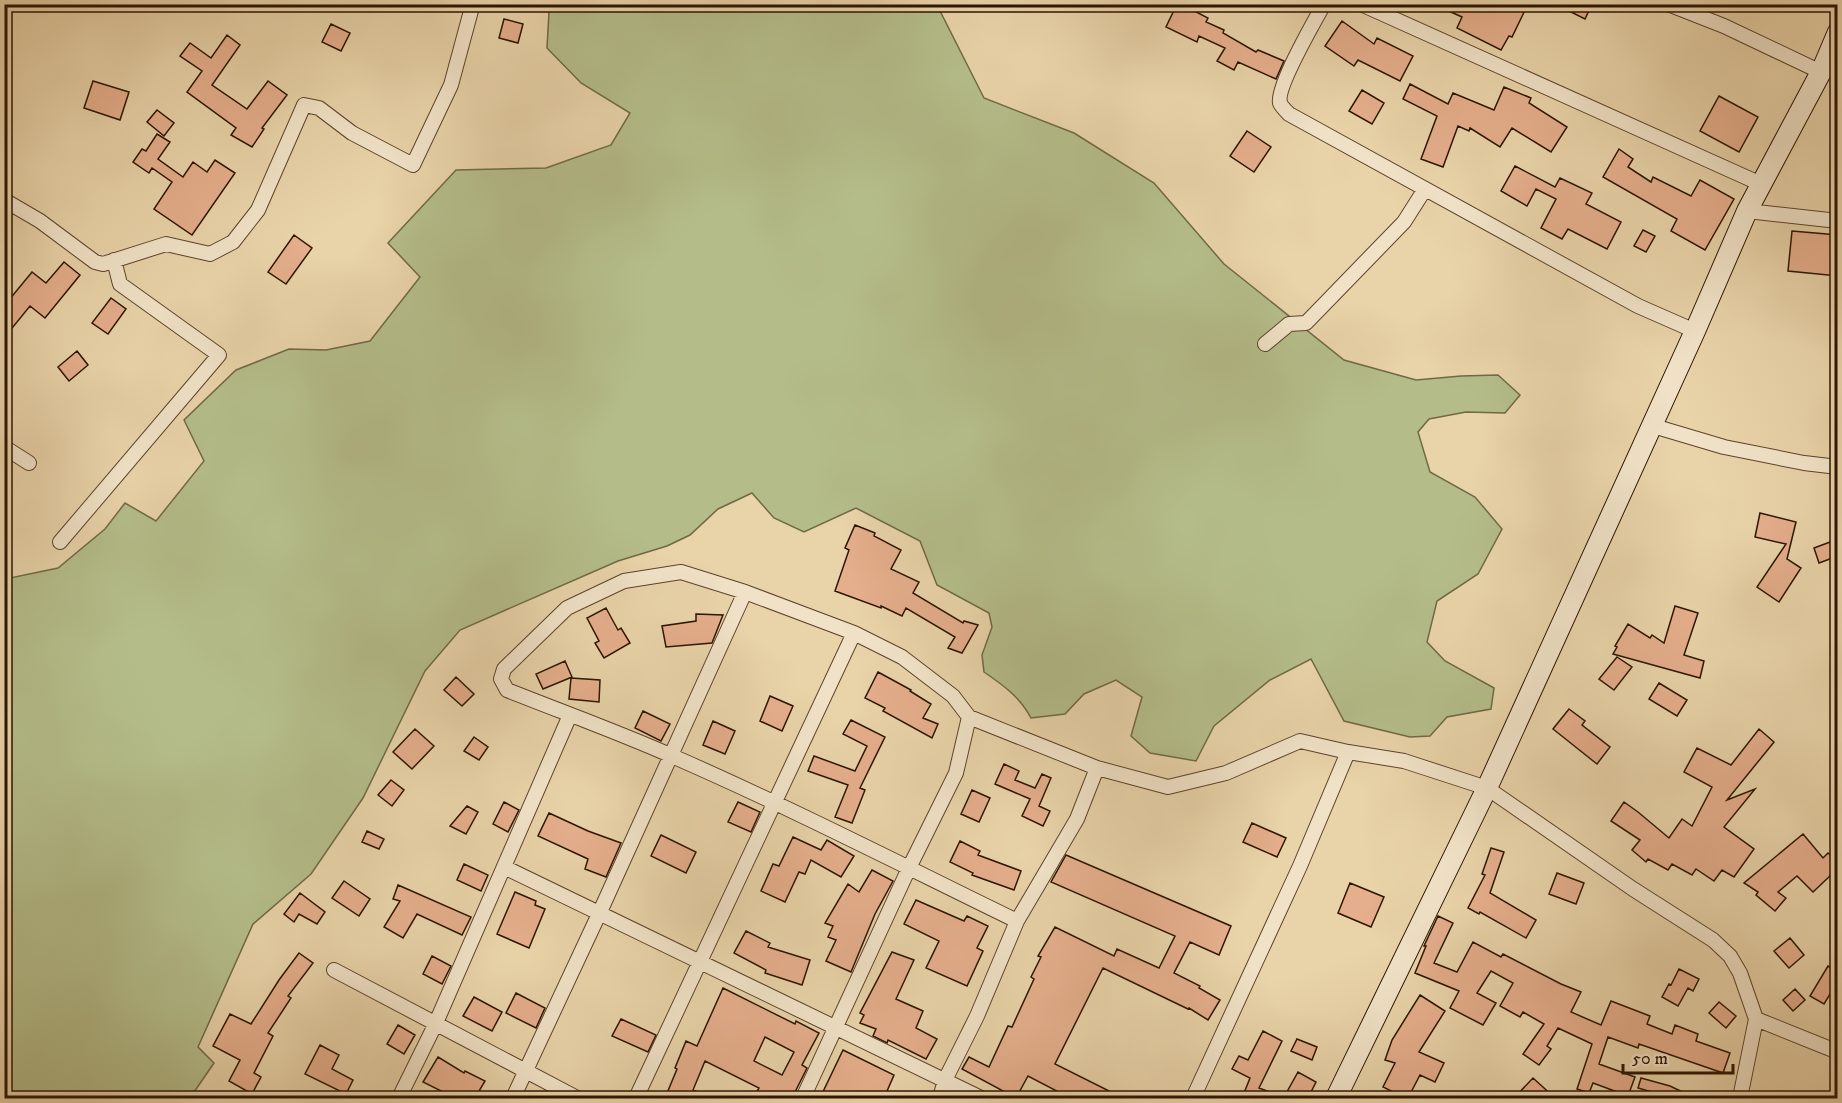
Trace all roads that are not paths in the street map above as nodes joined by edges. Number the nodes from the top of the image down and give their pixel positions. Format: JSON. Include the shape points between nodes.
{"nodes":[{"id":1,"x":1324,"y":4,"type":"edge"},
{"id":2,"x":1361,"y":4,"type":"edge"},
{"id":3,"x":1668,"y":4,"type":"edge"},
{"id":4,"x":472,"y":7,"type":"dead end"},
{"id":5,"x":1838,"y":32,"type":"edge"},
{"id":6,"x":1821,"y":72,"type":"junction"},
{"id":7,"x":1761,"y":184,"type":"junction"},
{"id":8,"x":1425,"y":189,"type":"junction"},
{"id":9,"x":4,"y":200,"type":"edge"},
{"id":10,"x":1747,"y":211,"type":"junction"},
{"id":11,"x":1838,"y":221,"type":"edge"},
{"id":12,"x":114,"y":260,"type":"junction"},
{"id":13,"x":1695,"y":332,"type":"junction"},
{"id":14,"x":1265,"y":344,"type":"dead end"},
{"id":15,"x":1650,"y":425,"type":"junction"},
{"id":16,"x":4,"y":447,"type":"edge"},
{"id":17,"x":29,"y":463,"type":"dead end"},
{"id":18,"x":1838,"y":467,"type":"edge"},
{"id":19,"x":60,"y":542,"type":"dead end"},
{"id":20,"x":745,"y":592,"type":"junction"},
{"id":21,"x":854,"y":633,"type":"junction"},
{"id":22,"x":570,"y":715,"type":"junction"},
{"id":23,"x":969,"y":717,"type":"junction"},
{"id":24,"x":1348,"y":753,"type":"junction"},
{"id":25,"x":671,"y":755,"type":"junction"},
{"id":26,"x":1097,"y":768,"type":"junction"},
{"id":27,"x":1487,"y":788,"type":"junction"},
{"id":28,"x":774,"y":803,"type":"junction"},
{"id":29,"x":504,"y":867,"type":"junction"},
{"id":30,"x":909,"y":868,"type":"junction"},
{"id":31,"x":599,"y":914,"type":"junction"},
{"id":32,"x":1017,"y":921,"type":"junction"},
{"id":33,"x":699,"y":963,"type":"junction"},
{"id":34,"x":334,"y":970,"type":"dead end"},
{"id":35,"x":1756,"y":1019,"type":"junction"},
{"id":36,"x":435,"y":1025,"type":"junction"},
{"id":37,"x":835,"y":1028,"type":"junction"},
{"id":38,"x":1838,"y":1052,"type":"edge"},
{"id":39,"x":525,"y":1073,"type":"junction"},
{"id":40,"x":945,"y":1080,"type":"junction"},
{"id":41,"x":399,"y":1098,"type":"edge"},
{"id":42,"x":513,"y":1098,"type":"edge"},
{"id":43,"x":577,"y":1098,"type":"edge"},
{"id":44,"x":636,"y":1098,"type":"edge"},
{"id":45,"x":803,"y":1098,"type":"edge"},
{"id":46,"x":940,"y":1098,"type":"edge"},
{"id":47,"x":981,"y":1098,"type":"edge"},
{"id":48,"x":1193,"y":1098,"type":"edge"},
{"id":49,"x":1336,"y":1098,"type":"edge"},
{"id":50,"x":1740,"y":1098,"type":"edge"}],
"edges":[{"from":1,"to":8,"type":"street","via":[[1280,93],[1280,103],[1289,114]]},
{"from":2,"to":7,"type":"street"},
{"from":3,"to":6,"type":"street"},
{"from":4,"to":12,"type":"street","via":[[451,85],[413,165],[352,132],[319,108],[304,105],[258,210],[233,242],[210,254],[165,244]]},
{"from":5,"to":6,"type":"main road"},
{"from":6,"to":7,"type":"main road"},
{"from":7,"to":10,"type":"main road"},
{"from":8,"to":13,"type":"street","via":[[1638,306]]},
{"from":8,"to":14,"type":"street","via":[[1404,222],[1306,322],[1290,324]]},
{"from":9,"to":12,"type":"street","via":[[95,262]]},
{"from":10,"to":11,"type":"street"},
{"from":10,"to":13,"type":"main road"},
{"from":12,"to":19,"type":"street","via":[[120,284],[219,355]]},
{"from":13,"to":15,"type":"main road"},
{"from":15,"to":18,"type":"street","via":[[1724,447]]},
{"from":15,"to":27,"type":"main road"},
{"from":16,"to":17,"type":"street"},
{"from":20,"to":21,"type":"street"},
{"from":20,"to":22,"type":"street","via":[[681,572],[624,581],[567,608],[504,669],[501,679],[507,690]]},
{"from":20,"to":25,"type":"street"},
{"from":21,"to":23,"type":"street","via":[[902,657],[953,696]]},
{"from":21,"to":28,"type":"street"},
{"from":22,"to":25,"type":"street"},
{"from":22,"to":29,"type":"street"},
{"from":23,"to":26,"type":"street"},
{"from":23,"to":30,"type":"street","via":[[956,773]]},
{"from":24,"to":26,"type":"street","via":[[1300,741],[1226,773],[1168,787]]},
{"from":24,"to":27,"type":"street","via":[[1404,761]]},
{"from":24,"to":48,"type":"street"},
{"from":25,"to":28,"type":"street"},
{"from":25,"to":31,"type":"street"},
{"from":26,"to":32,"type":"street","via":[[1077,819]]},
{"from":27,"to":35,"type":"street","via":[[1713,940],[1730,956],[1740,973]]},
{"from":27,"to":49,"type":"main road"},
{"from":28,"to":30,"type":"street"},
{"from":28,"to":33,"type":"street"},
{"from":29,"to":31,"type":"street"},
{"from":29,"to":36,"type":"street"},
{"from":30,"to":32,"type":"street"},
{"from":30,"to":37,"type":"street"},
{"from":31,"to":33,"type":"street"},
{"from":31,"to":39,"type":"street"},
{"from":32,"to":40,"type":"street"},
{"from":33,"to":37,"type":"street"},
{"from":33,"to":44,"type":"street"},
{"from":34,"to":36,"type":"street"},
{"from":35,"to":38,"type":"street"},
{"from":35,"to":50,"type":"street"},
{"from":36,"to":39,"type":"street"},
{"from":36,"to":41,"type":"street"},
{"from":37,"to":40,"type":"street"},
{"from":37,"to":45,"type":"street"},
{"from":39,"to":42,"type":"street"},
{"from":39,"to":43,"type":"street"},
{"from":40,"to":46,"type":"street"},
{"from":40,"to":47,"type":"street"}]}
